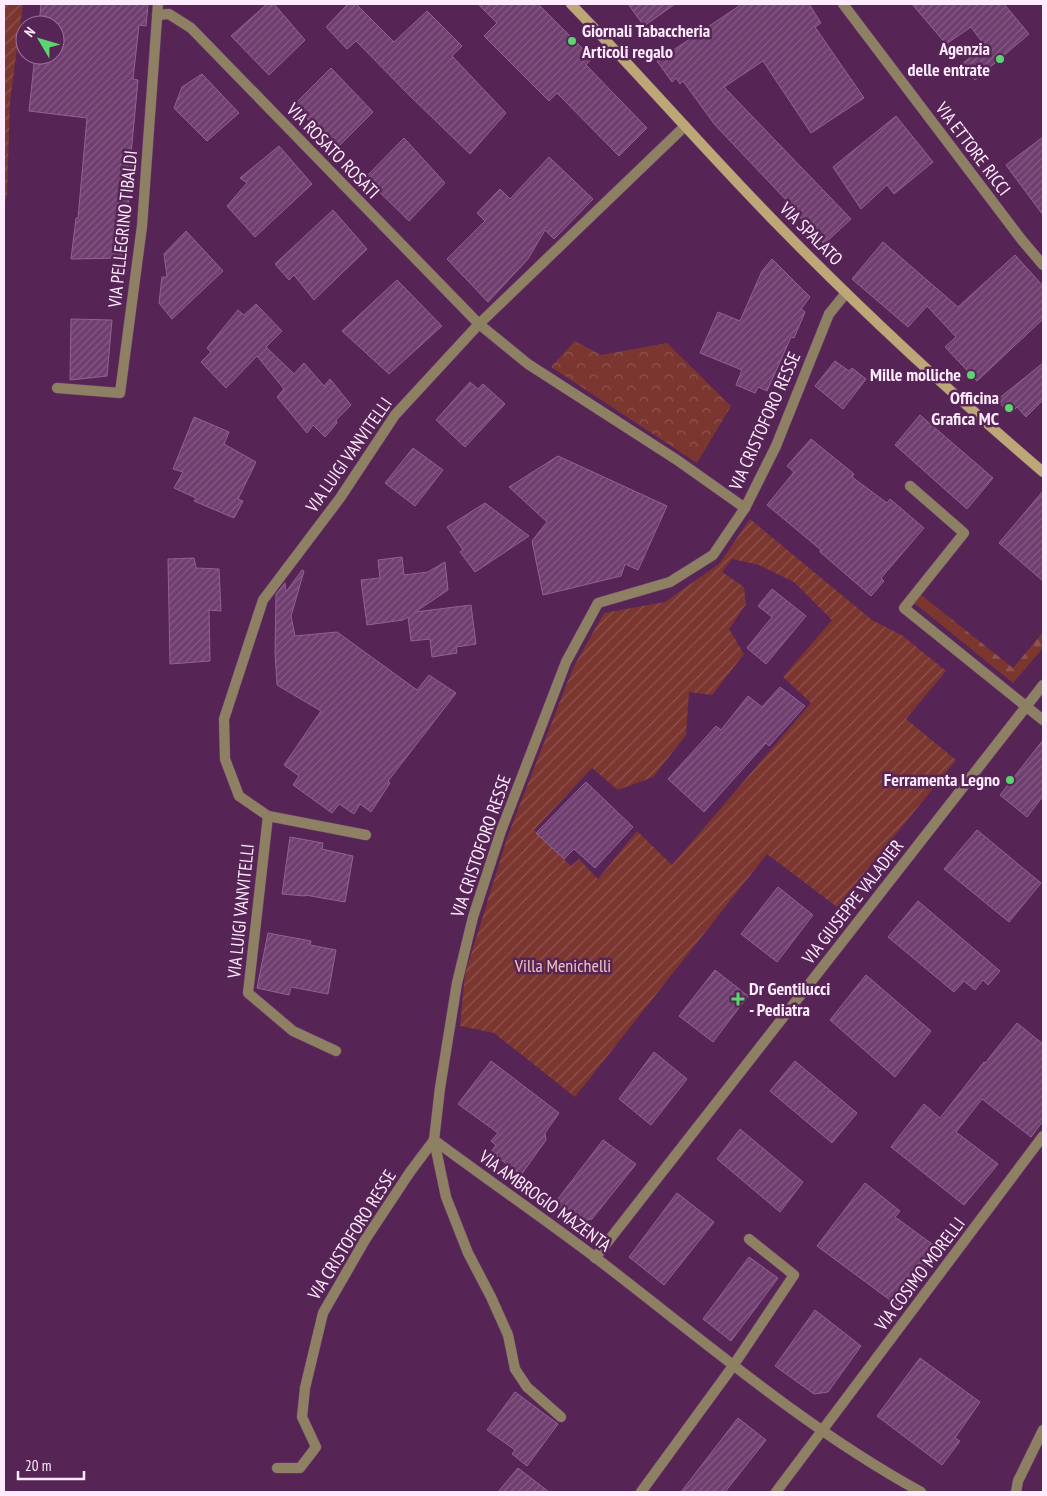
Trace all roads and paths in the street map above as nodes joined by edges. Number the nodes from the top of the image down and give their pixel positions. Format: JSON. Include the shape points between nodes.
{"nodes":[{"id":1,"x":843,"y":4,"type":"edge"},
{"id":2,"x":574,"y":6,"type":"edge"},
{"id":3,"x":157,"y":9,"type":"edge"},
{"id":4,"x":685,"y":126,"type":"junction"},
{"id":5,"x":1043,"y":265,"type":"edge"},
{"id":6,"x":846,"y":293,"type":"junction"},
{"id":7,"x":479,"y":324,"type":"junction"},
{"id":8,"x":57,"y":388,"type":"dead end"},
{"id":9,"x":1043,"y":472,"type":"edge"},
{"id":10,"x":910,"y":486,"type":"dead end"},
{"id":11,"x":745,"y":508,"type":"junction"},
{"id":12,"x":1043,"y":685,"type":"edge"},
{"id":13,"x":1026,"y":706,"type":"junction"},
{"id":14,"x":1043,"y":720,"type":"edge"},
{"id":15,"x":268,"y":816,"type":"junction"},
{"id":16,"x":366,"y":835,"type":"dead end"},
{"id":17,"x":336,"y":1051,"type":"dead end"},
{"id":18,"x":1043,"y":1136,"type":"edge"},
{"id":19,"x":434,"y":1140,"type":"junction"},
{"id":20,"x":749,"y":1239,"type":"dead end"},
{"id":21,"x":595,"y":1258,"type":"junction"},
{"id":22,"x":733,"y":1366,"type":"junction"},
{"id":23,"x":560,"y":1417,"type":"dead end"},
{"id":24,"x":1043,"y":1430,"type":"edge"},
{"id":25,"x":822,"y":1432,"type":"junction"},
{"id":26,"x":277,"y":1468,"type":"dead end"},
{"id":27,"x":641,"y":1492,"type":"edge"},
{"id":28,"x":776,"y":1492,"type":"edge"},
{"id":29,"x":921,"y":1492,"type":"edge"},
{"id":30,"x":1016,"y":1492,"type":"edge"}],
"edges":[{"from":1,"to":5,"type":"street","name":"VIA ETTORE RICCI"},
{"from":2,"to":4,"type":"main road","name":"VIA SPALATO"},
{"from":3,"to":7,"type":"street","name":"VIA ROSATO ROSATI","via":[[190,28]]},
{"from":3,"to":8,"type":"street","name":"VIA PELLEGRINO TIBALDI","via":[[142,226],[120,393]]},
{"from":4,"to":6,"type":"main road","name":"VIA SPALATO"},
{"from":4,"to":7,"type":"street","name":"VIA LUIGI VANVITELLI"},
{"from":6,"to":9,"type":"main road","name":"VIA SPALATO","via":[[938,380]]},
{"from":6,"to":11,"type":"street","name":"VIA CRISTOFORO RESSE","via":[[829,314],[776,446]]},
{"from":7,"to":11,"type":"street","name":"VIA ROSATO ROSATI","via":[[528,364]]},
{"from":7,"to":15,"type":"street","name":"VIA LUIGI VANVITELLI","via":[[395,415],[340,498],[263,600],[224,719],[225,759],[239,796]]},
{"from":10,"to":13,"type":"street","via":[[964,532],[904,608]]},
{"from":11,"to":19,"type":"street","name":"VIA CRISTOFORO RESSE","via":[[714,555],[670,582],[598,603],[566,662],[501,831],[473,917],[457,982]]},
{"from":12,"to":13,"type":"street","name":"VIA GIUSEPPE VALADIER"},
{"from":13,"to":14,"type":"street"},
{"from":13,"to":21,"type":"street","name":"VIA GIUSEPPE VALADIER"},
{"from":15,"to":16,"type":"street","name":"VIA LUIGI VANVITELLI"},
{"from":15,"to":17,"type":"street","name":"VIA LUIGI VANVITELLI","via":[[248,994],[293,1031]]},
{"from":18,"to":25,"type":"street","name":"VIA COSIMO MORELLI"},
{"from":19,"to":21,"type":"street","name":"VIA AMBROGIO MAZENTA"},
{"from":19,"to":23,"type":"street","via":[[446,1197],[468,1253],[508,1335],[515,1369],[527,1387]]},
{"from":19,"to":26,"type":"street","name":"VIA CRISTOFORO RESSE","via":[[370,1232],[323,1313],[305,1388],[302,1417],[316,1447],[300,1468]]},
{"from":20,"to":22,"type":"street","via":[[794,1275]]},
{"from":21,"to":22,"type":"street","name":"VIA AMBROGIO MAZENTA"},
{"from":22,"to":25,"type":"street","name":"VIA AMBROGIO MAZENTA"},
{"from":22,"to":27,"type":"street"},
{"from":24,"to":30,"type":"street","via":[[1018,1481]]},
{"from":25,"to":28,"type":"street"},
{"from":25,"to":29,"type":"street","name":"VIA AMBROGIO MAZENTA"}]}
